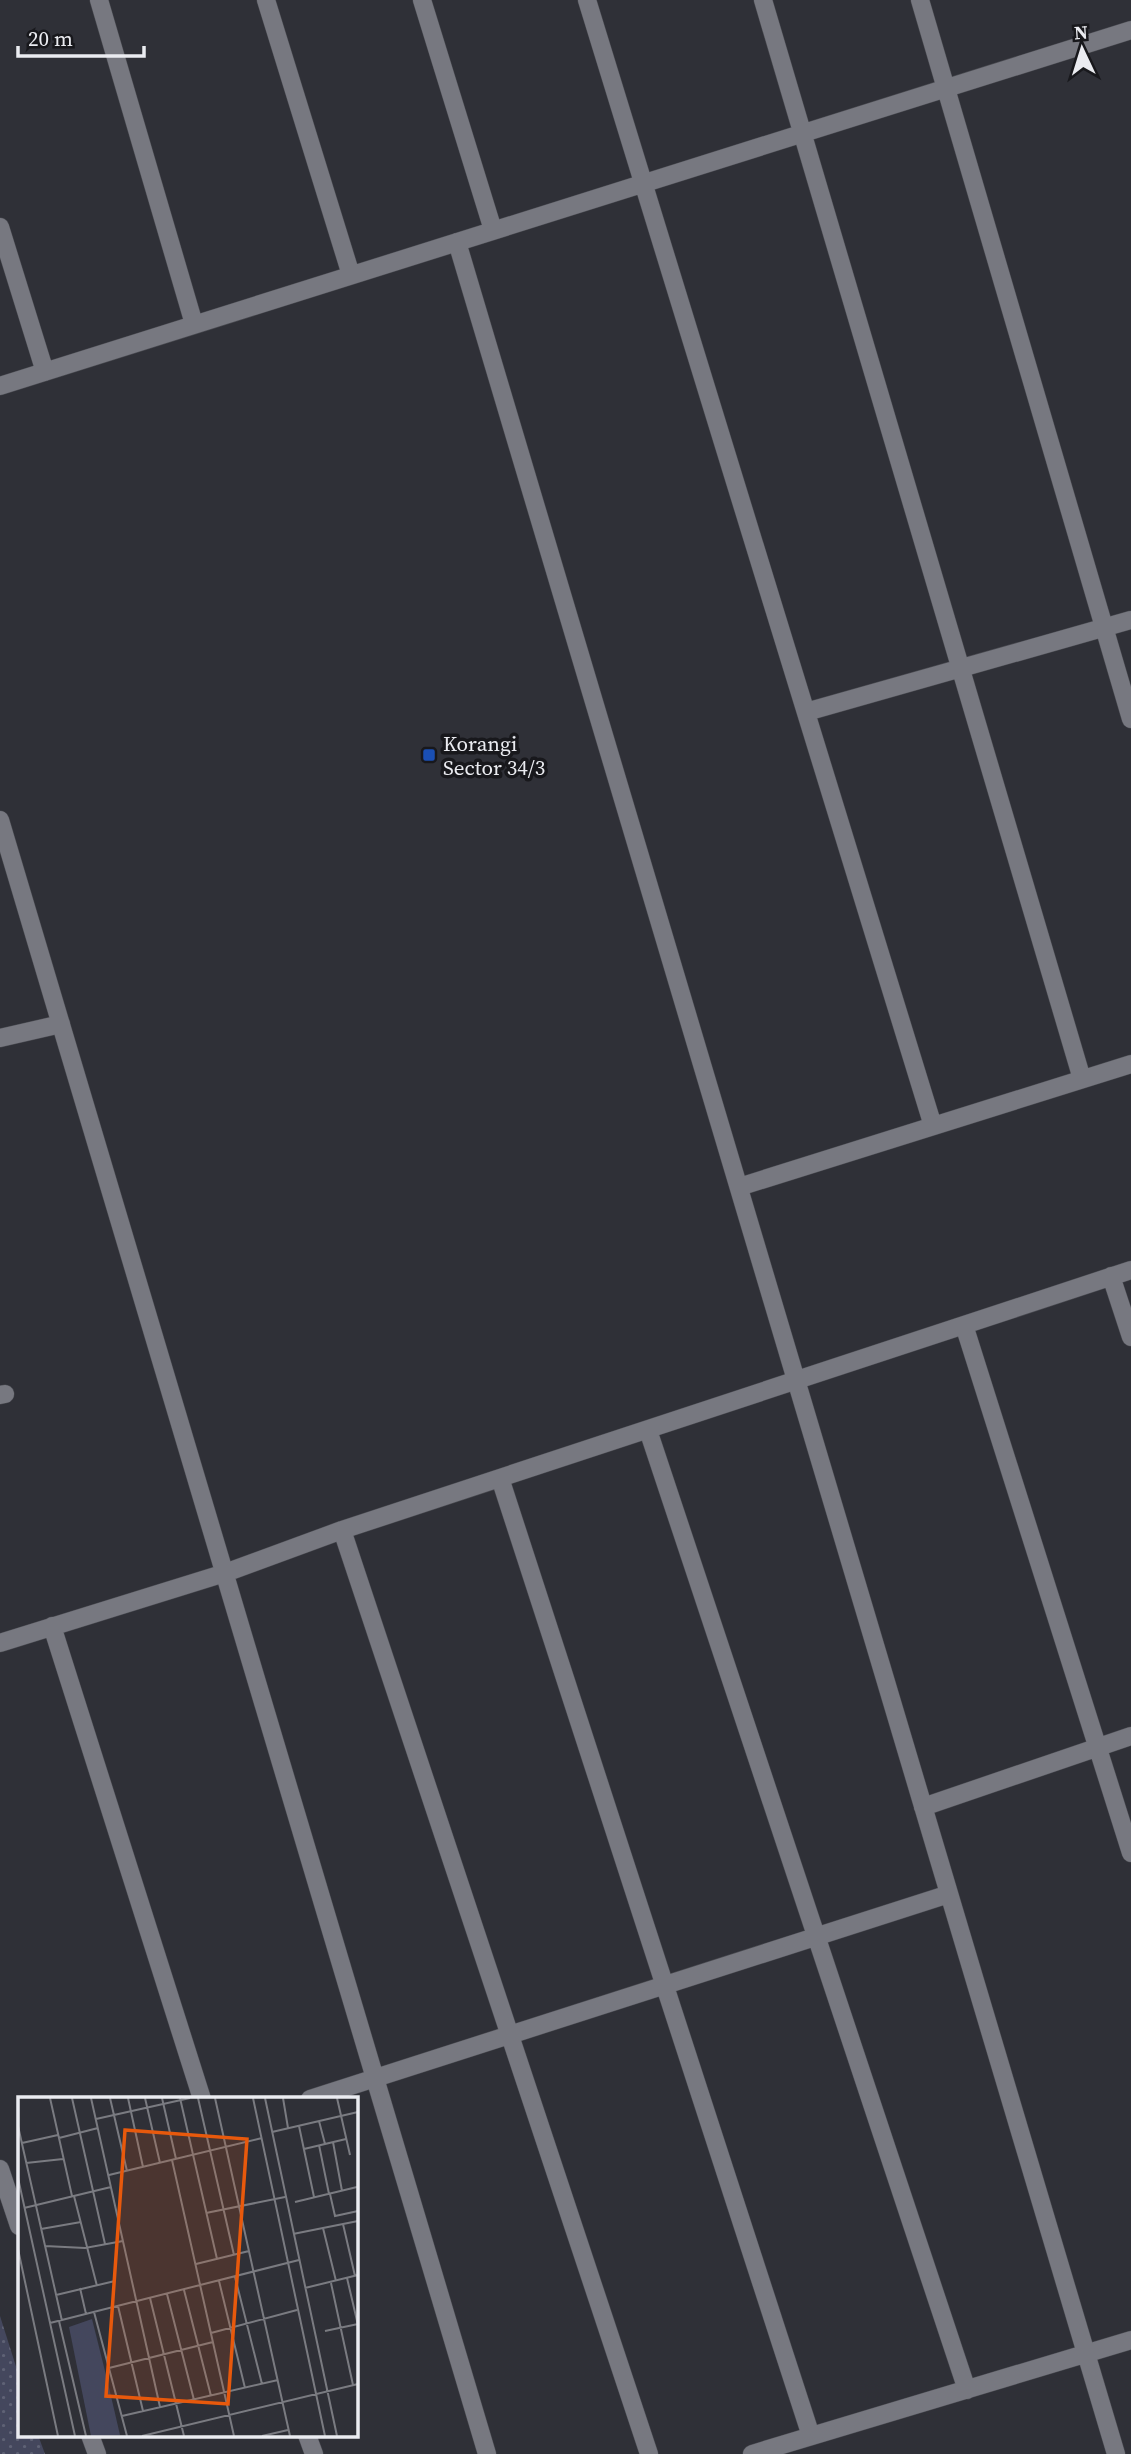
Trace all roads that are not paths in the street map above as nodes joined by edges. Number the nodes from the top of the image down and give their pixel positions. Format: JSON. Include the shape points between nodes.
{"nodes":[{"id":1,"x":99,"y":0,"type":"edge"},
{"id":2,"x":266,"y":0,"type":"edge"},
{"id":3,"x":422,"y":0,"type":"edge"},
{"id":4,"x":587,"y":0,"type":"edge"},
{"id":5,"x":763,"y":0,"type":"edge"},
{"id":6,"x":920,"y":0,"type":"edge"},
{"id":7,"x":1131,"y":30,"type":"edge"},
{"id":8,"x":946,"y":88,"type":"junction"},
{"id":9,"x":804,"y":133,"type":"junction"},
{"id":10,"x":644,"y":184,"type":"junction"},
{"id":11,"x":0,"y":227,"type":"edge"},
{"id":12,"x":494,"y":230,"type":"junction"},
{"id":13,"x":457,"y":242,"type":"junction"},
{"id":14,"x":351,"y":275,"type":"junction"},
{"id":15,"x":194,"y":324,"type":"junction"},
{"id":16,"x":45,"y":372,"type":"junction"},
{"id":17,"x":0,"y":386,"type":"edge"},
{"id":18,"x":1131,"y":620,"type":"edge"},
{"id":19,"x":1104,"y":628,"type":"junction"},
{"id":20,"x":961,"y":668,"type":"junction"},
{"id":21,"x":806,"y":712,"type":"junction"},
{"id":22,"x":1131,"y":719,"type":"edge"},
{"id":23,"x":0,"y":820,"type":"edge"},
{"id":24,"x":61,"y":1024,"type":"junction"},
{"id":25,"x":0,"y":1038,"type":"edge"},
{"id":26,"x":1131,"y":1064,"type":"edge"},
{"id":27,"x":1082,"y":1079,"type":"junction"},
{"id":28,"x":933,"y":1126,"type":"junction"},
{"id":29,"x":739,"y":1187,"type":"junction"},
{"id":30,"x":1131,"y":1270,"type":"edge"},
{"id":31,"x":1111,"y":1276,"type":"junction"},
{"id":32,"x":964,"y":1325,"type":"junction"},
{"id":33,"x":1131,"y":1337,"type":"edge"},
{"id":34,"x":796,"y":1380,"type":"junction"},
{"id":35,"x":648,"y":1430,"type":"junction"},
{"id":36,"x":500,"y":1478,"type":"junction"},
{"id":37,"x":342,"y":1530,"type":"junction"},
{"id":38,"x":225,"y":1573,"type":"junction"},
{"id":39,"x":52,"y":1626,"type":"junction"},
{"id":40,"x":0,"y":1643,"type":"edge"},
{"id":41,"x":1131,"y":1736,"type":"edge"},
{"id":42,"x":1097,"y":1747,"type":"junction"},
{"id":43,"x":923,"y":1807,"type":"junction"},
{"id":44,"x":1131,"y":1853,"type":"edge"},
{"id":45,"x":949,"y":1894,"type":"junction"},
{"id":46,"x":816,"y":1936,"type":"junction"},
{"id":47,"x":664,"y":1985,"type":"junction"},
{"id":48,"x":510,"y":2035,"type":"junction"},
{"id":49,"x":375,"y":2078,"type":"junction"},
{"id":50,"x":201,"y":2097,"type":"edge"},
{"id":51,"x":316,"y":2097,"type":"edge"},
{"id":52,"x":0,"y":2169,"type":"edge"},
{"id":53,"x":14,"y":2193,"type":"edge"},
{"id":54,"x":18,"y":2219,"type":"edge"},
{"id":55,"x":1131,"y":2340,"type":"edge"},
{"id":56,"x":1086,"y":2355,"type":"junction"},
{"id":57,"x":967,"y":2390,"type":"junction"},
{"id":58,"x":90,"y":2436,"type":"edge"},
{"id":59,"x":307,"y":2436,"type":"edge"},
{"id":60,"x":811,"y":2436,"type":"junction"},
{"id":61,"x":97,"y":2454,"type":"edge"},
{"id":62,"x":314,"y":2454,"type":"edge"},
{"id":63,"x":487,"y":2454,"type":"edge"},
{"id":64,"x":649,"y":2454,"type":"edge"},
{"id":65,"x":752,"y":2454,"type":"edge"},
{"id":66,"x":1116,"y":2454,"type":"edge"}],
"edges":[{"from":1,"to":15,"type":"street"},
{"from":2,"to":14,"type":"street"},
{"from":3,"to":12,"type":"street"},
{"from":4,"to":10,"type":"street"},
{"from":5,"to":9,"type":"street"},
{"from":6,"to":8,"type":"street"},
{"from":7,"to":8,"type":"street"},
{"from":8,"to":9,"type":"street"},
{"from":8,"to":19,"type":"street"},
{"from":9,"to":10,"type":"street"},
{"from":9,"to":20,"type":"street"},
{"from":10,"to":12,"type":"street"},
{"from":10,"to":21,"type":"street"},
{"from":11,"to":16,"type":"street"},
{"from":12,"to":13,"type":"street"},
{"from":13,"to":14,"type":"street"},
{"from":13,"to":29,"type":"street"},
{"from":14,"to":15,"type":"street"},
{"from":15,"to":16,"type":"street"},
{"from":16,"to":17,"type":"street"},
{"from":18,"to":19,"type":"street"},
{"from":19,"to":20,"type":"street"},
{"from":19,"to":22,"type":"street"},
{"from":20,"to":21,"type":"street"},
{"from":20,"to":27,"type":"street"},
{"from":21,"to":28,"type":"street"},
{"from":23,"to":24,"type":"street"},
{"from":24,"to":25,"type":"street"},
{"from":24,"to":38,"type":"street"},
{"from":26,"to":27,"type":"street"},
{"from":27,"to":28,"type":"street"},
{"from":28,"to":29,"type":"street"},
{"from":29,"to":34,"type":"street"},
{"from":30,"to":31,"type":"street"},
{"from":31,"to":32,"type":"street"},
{"from":31,"to":33,"type":"street"},
{"from":32,"to":34,"type":"street"},
{"from":32,"to":42,"type":"street"},
{"from":34,"to":35,"type":"street"},
{"from":34,"to":43,"type":"street"},
{"from":35,"to":36,"type":"street"},
{"from":35,"to":46,"type":"street"},
{"from":36,"to":37,"type":"street"},
{"from":36,"to":47,"type":"street"},
{"from":37,"to":38,"type":"street"},
{"from":37,"to":48,"type":"street"},
{"from":38,"to":39,"type":"street"},
{"from":38,"to":49,"type":"street"},
{"from":39,"to":40,"type":"street"},
{"from":39,"to":50,"type":"street"},
{"from":41,"to":42,"type":"street"},
{"from":42,"to":43,"type":"street"},
{"from":42,"to":44,"type":"street"},
{"from":43,"to":45,"type":"street"},
{"from":45,"to":46,"type":"street"},
{"from":45,"to":56,"type":"street"},
{"from":46,"to":47,"type":"street"},
{"from":46,"to":57,"type":"street"},
{"from":47,"to":48,"type":"street"},
{"from":47,"to":60,"type":"street"},
{"from":48,"to":49,"type":"street"},
{"from":48,"to":64,"type":"street"},
{"from":49,"to":51,"type":"street"},
{"from":49,"to":63,"type":"street"},
{"from":52,"to":53,"type":"street"},
{"from":53,"to":54,"type":"street"},
{"from":55,"to":56,"type":"street"},
{"from":56,"to":57,"type":"street"},
{"from":56,"to":66,"type":"street"},
{"from":57,"to":60,"type":"street"},
{"from":58,"to":61,"type":"street"},
{"from":59,"to":62,"type":"street"},
{"from":60,"to":65,"type":"street"}]}
